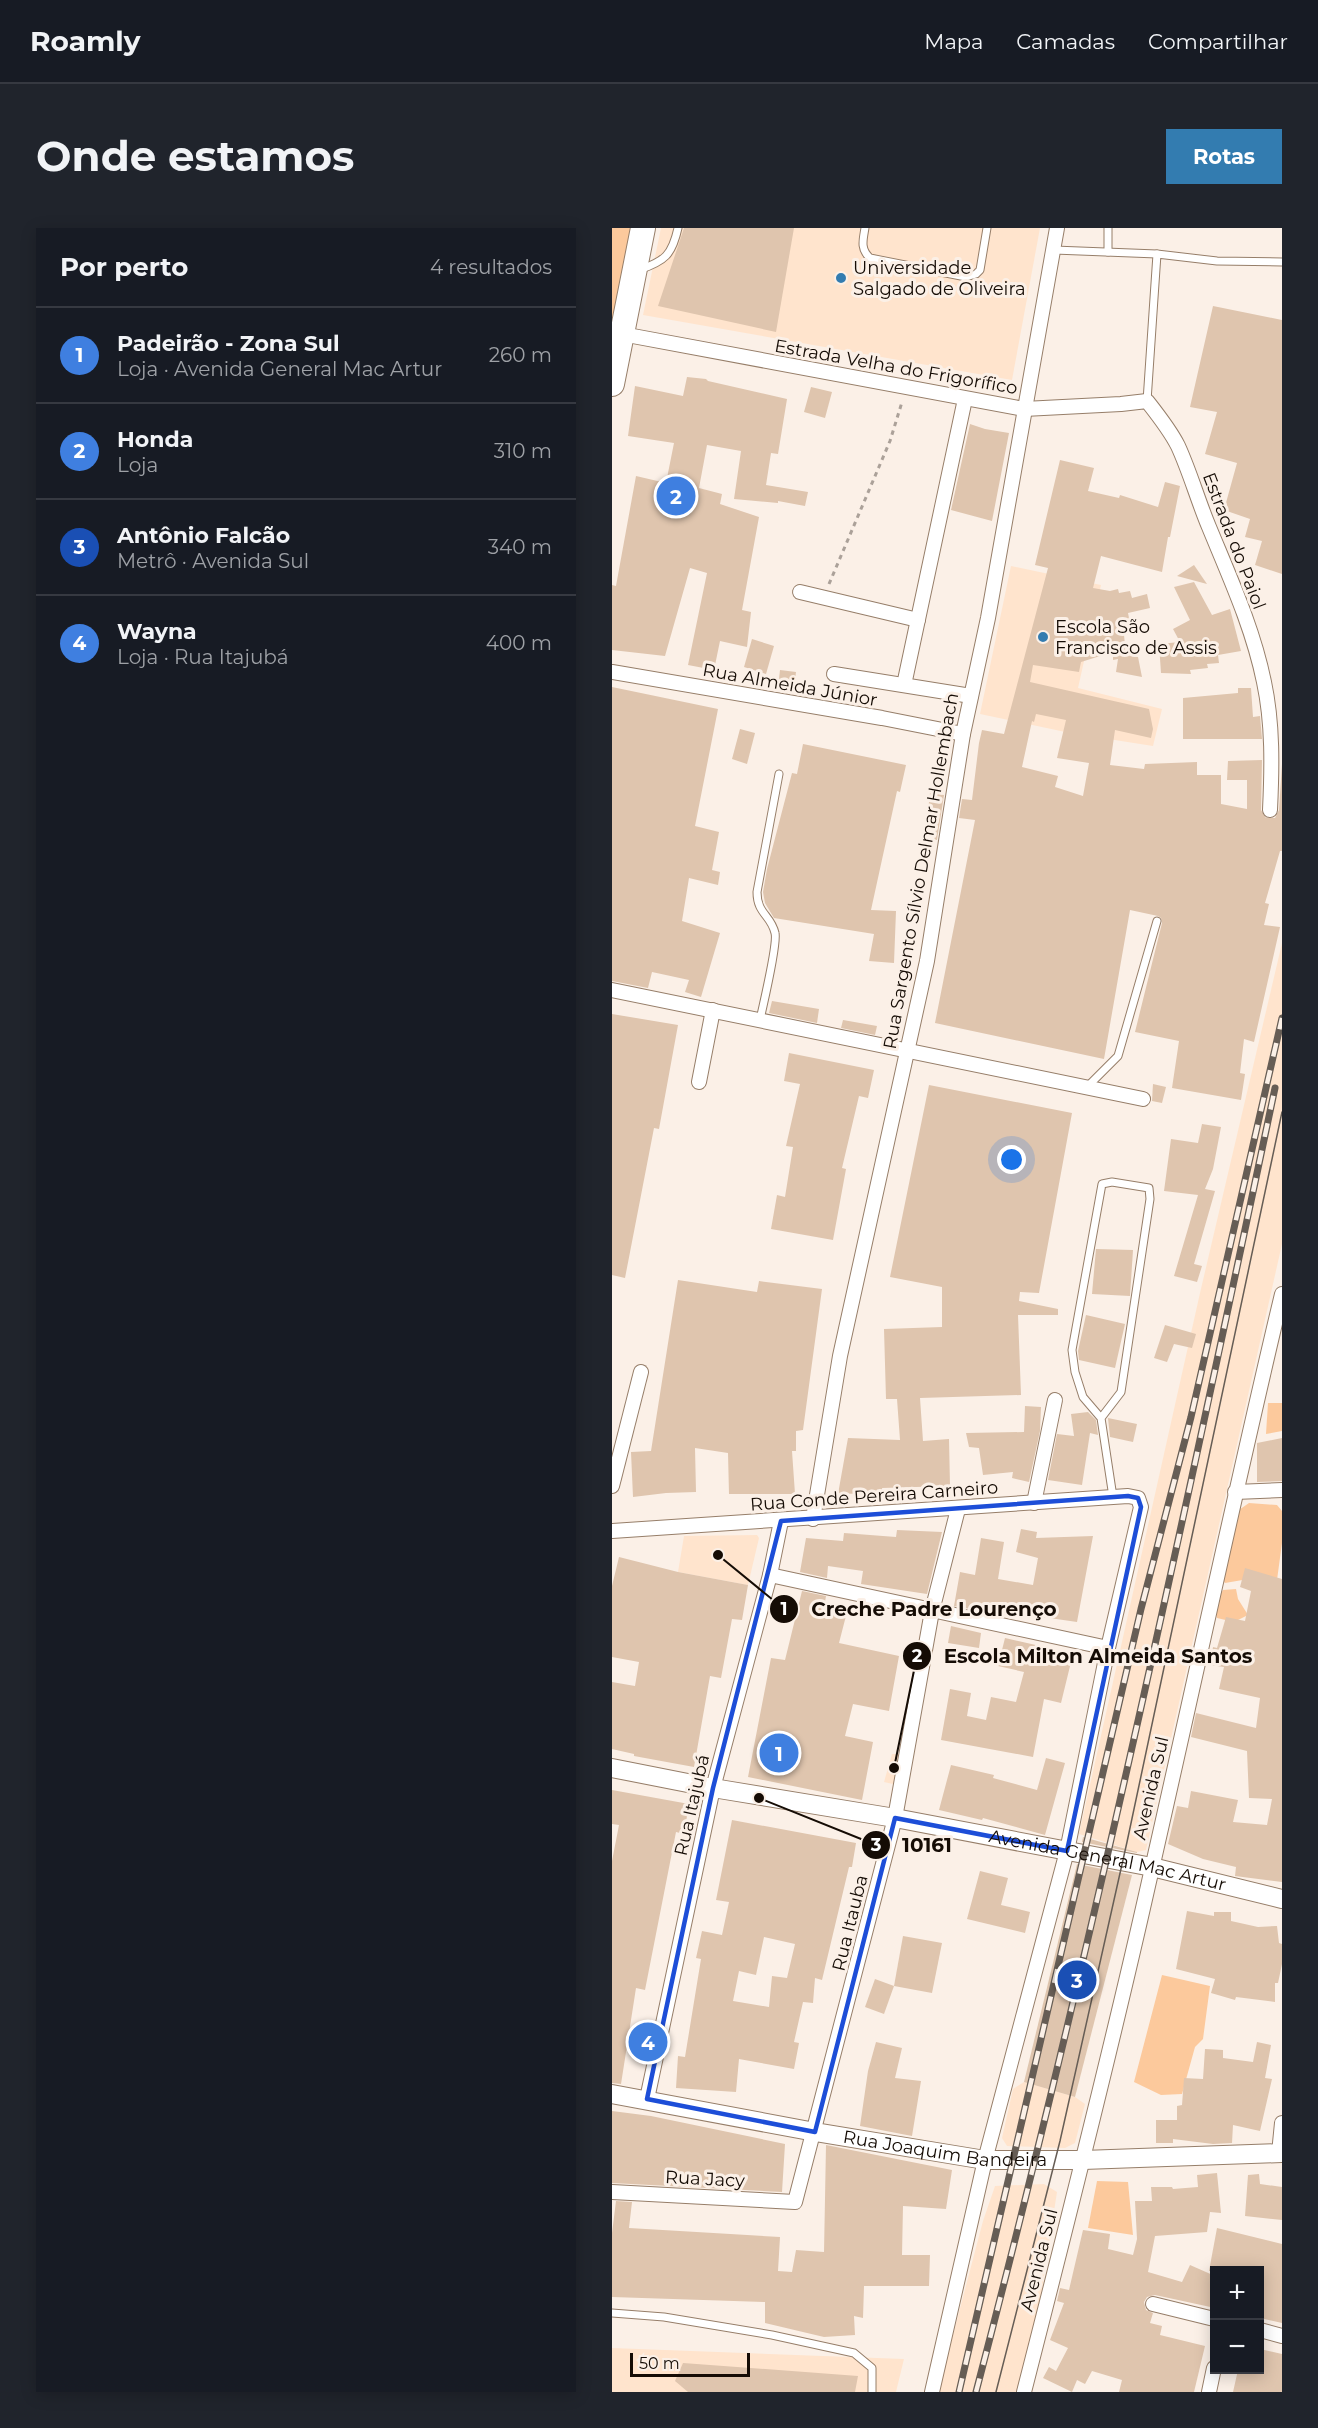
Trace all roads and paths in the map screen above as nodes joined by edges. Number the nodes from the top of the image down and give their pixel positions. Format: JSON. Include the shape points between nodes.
{"nodes":[{"id":1,"x":643,"y":228,"type":"edge"},
{"id":2,"x":678,"y":228,"type":"edge"},
{"id":3,"x":865,"y":228,"type":"edge"},
{"id":4,"x":987,"y":228,"type":"edge"},
{"id":5,"x":1108,"y":228,"type":"edge"},
{"id":6,"x":1053,"y":229,"type":"edge"},
{"id":7,"x":1054,"y":250,"type":"junction"},
{"id":8,"x":1108,"y":252,"type":"junction"},
{"id":9,"x":1157,"y":254,"type":"junction"},
{"id":10,"x":1282,"y":262,"type":"edge"},
{"id":11,"x":634,"y":272,"type":"junction"},
{"id":12,"x":622,"y":334,"type":"junction"},
{"id":13,"x":612,"y":384,"type":"edge"},
{"id":14,"x":906,"y":388,"type":"junction"},
{"id":15,"x":965,"y":399,"type":"junction"},
{"id":16,"x":1147,"y":401,"type":"junction"},
{"id":17,"x":1024,"y":409,"type":"junction"},
{"id":18,"x":800,"y":592,"type":"dead end"},
{"id":19,"x":824,"y":597,"type":"junction"},
{"id":20,"x":918,"y":620,"type":"junction"},
{"id":21,"x":612,"y":672,"type":"edge"},
{"id":22,"x":834,"y":674,"type":"dead end"},
{"id":23,"x":904,"y":685,"type":"junction"},
{"id":24,"x":971,"y":696,"type":"junction"},
{"id":25,"x":963,"y":734,"type":"junction"},
{"id":26,"x":780,"y":774,"type":"dead end"},
{"id":27,"x":1270,"y":810,"type":"dead end"},
{"id":28,"x":1157,"y":921,"type":"dead end"},
{"id":29,"x":612,"y":990,"type":"edge"},
{"id":30,"x":713,"y":1010,"type":"junction"},
{"id":31,"x":760,"y":1020,"type":"junction"},
{"id":32,"x":907,"y":1050,"type":"junction"},
{"id":33,"x":699,"y":1082,"type":"dead end"},
{"id":34,"x":1086,"y":1088,"type":"junction"},
{"id":35,"x":1143,"y":1100,"type":"dead end"},
{"id":36,"x":1282,"y":1294,"type":"edge"},
{"id":37,"x":641,"y":1372,"type":"dead end"},
{"id":38,"x":1055,"y":1400,"type":"dead end"},
{"id":39,"x":1101,"y":1418,"type":"junction"},
{"id":40,"x":612,"y":1486,"type":"edge"},
{"id":41,"x":1282,"y":1491,"type":"edge"},
{"id":42,"x":1235,"y":1492,"type":"junction"},
{"id":43,"x":1113,"y":1497,"type":"junction"},
{"id":44,"x":1034,"y":1503,"type":"junction"},
{"id":45,"x":958,"y":1509,"type":"junction"},
{"id":46,"x":813,"y":1519,"type":"junction"},
{"id":47,"x":781,"y":1521,"type":"junction"},
{"id":48,"x":612,"y":1531,"type":"edge"},
{"id":49,"x":770,"y":1575,"type":"junction"},
{"id":50,"x":932,"y":1611,"type":"junction"},
{"id":51,"x":1108,"y":1648,"type":"junction"},
{"id":52,"x":612,"y":1768,"type":"edge"},
{"id":53,"x":713,"y":1788,"type":"junction"},
{"id":54,"x":895,"y":1818,"type":"junction"},
{"id":55,"x":1067,"y":1851,"type":"junction"},
{"id":56,"x":1152,"y":1867,"type":"junction"},
{"id":57,"x":1282,"y":1899,"type":"edge"},
{"id":58,"x":612,"y":2094,"type":"edge"},
{"id":59,"x":647,"y":2099,"type":"junction"},
{"id":60,"x":1282,"y":2123,"type":"edge"},
{"id":61,"x":814,"y":2132,"type":"junction"},
{"id":62,"x":1281,"y":2153,"type":"edge"},
{"id":63,"x":985,"y":2160,"type":"junction"},
{"id":64,"x":1083,"y":2160,"type":"junction"},
{"id":65,"x":612,"y":2192,"type":"edge"},
{"id":66,"x":795,"y":2202,"type":"joint"},
{"id":67,"x":1153,"y":2304,"type":"dead end"},
{"id":68,"x":612,"y":2313,"type":"edge"},
{"id":69,"x":1210,"y":2318,"type":"edge"},
{"id":70,"x":1264,"y":2331,"type":"edge"},
{"id":71,"x":1282,"y":2336,"type":"edge"},
{"id":72,"x":1214,"y":2374,"type":"edge"},
{"id":73,"x":872,"y":2392,"type":"edge"},
{"id":74,"x":932,"y":2392,"type":"edge"},
{"id":75,"x":1024,"y":2392,"type":"edge"},
{"id":76,"x":1209,"y":2392,"type":"edge"}],
"edges":[{"from":1,"to":11,"type":"highway"},
{"from":2,"to":11,"type":"lane","via":[[673,245],[659,263]]},
{"from":3,"to":4,"type":"lane","via":[[862,247],[870,258],[966,277],[980,270]]},
{"from":5,"to":8,"type":"lane"},
{"from":6,"to":7,"type":"street","name":"Rua Sargento Sílvio Delmar Hollembach"},
{"from":7,"to":8,"type":"lane"},
{"from":7,"to":17,"type":"street","name":"Rua Sargento Sílvio Delmar Hollembach"},
{"from":8,"to":9,"type":"lane"},
{"from":9,"to":10,"type":"lane","via":[[1217,261]]},
{"from":9,"to":16,"type":"lane"},
{"from":11,"to":12,"type":"highway"},
{"from":12,"to":13,"type":"highway"},
{"from":12,"to":14,"type":"street","name":"Estrada Velha do Frigorífico"},
{"from":14,"to":15,"type":"street","name":"Estrada Velha do Frigorífico"},
{"from":14,"to":19,"type":"path","via":[[890,441]]},
{"from":15,"to":17,"type":"street","name":"Estrada Velha do Frigorífico"},
{"from":15,"to":20,"type":"street"},
{"from":16,"to":17,"type":"street","name":"Estrada Velha do Frigorífico"},
{"from":16,"to":27,"type":"street","name":"Estrada do Paiol","via":[[1178,447],[1254,644],[1270,719]]},
{"from":17,"to":24,"type":"street","name":"Rua Sargento Sílvio Delmar Hollembach"},
{"from":18,"to":19,"type":"street"},
{"from":19,"to":20,"type":"street"},
{"from":20,"to":23,"type":"street"},
{"from":21,"to":25,"type":"street","name":"Rua Almeida Júnior"},
{"from":22,"to":23,"type":"street"},
{"from":23,"to":24,"type":"street"},
{"from":24,"to":25,"type":"street","name":"Rua Sargento Sílvio Delmar Hollembach"},
{"from":25,"to":32,"type":"street","name":"Rua Sargento Sílvio Delmar Hollembach","via":[[927,961]]},
{"from":26,"to":31,"type":"lane","via":[[757,892],[759,909],[776,936]]},
{"from":28,"to":34,"type":"lane","via":[[1118,1056]]},
{"from":29,"to":30,"type":"street"},
{"from":30,"to":31,"type":"street"},
{"from":30,"to":33,"type":"street"},
{"from":31,"to":32,"type":"street"},
{"from":32,"to":34,"type":"street"},
{"from":32,"to":46,"type":"street","name":"Rua Sargento Sílvio Delmar Hollembach","via":[[840,1356]]},
{"from":34,"to":35,"type":"street"},
{"from":36,"to":42,"type":"street","name":"Avenida Sul"},
{"from":37,"to":40,"type":"street"},
{"from":38,"to":44,"type":"street"},
{"from":39,"to":39,"type":"lane","via":[[1121,1392],[1150,1199],[1149,1188],[1112,1182],[1102,1184],[1072,1350],[1083,1397]]},
{"from":39,"to":43,"type":"lane"},
{"from":41,"to":42,"type":"street"},
{"from":42,"to":56,"type":"street","name":"Avenida Sul"},
{"from":43,"to":44,"type":"street","name":"Rua Conde Pereira Carneiro"},
{"from":43,"to":51,"type":"street","name":"Rua Conde Pereira Carneiro","via":[[1138,1498],[1141,1507]]},
{"from":44,"to":45,"type":"street","name":"Rua Conde Pereira Carneiro"},
{"from":45,"to":46,"type":"street","name":"Rua Conde Pereira Carneiro"},
{"from":45,"to":50,"type":"street","name":"Rua Itauba"},
{"from":46,"to":47,"type":"street","name":"Rua Conde Pereira Carneiro"},
{"from":47,"to":48,"type":"street","name":"Rua Conde Pereira Carneiro"},
{"from":47,"to":49,"type":"street","name":"Rua Itajubá"},
{"from":49,"to":50,"type":"street"},
{"from":49,"to":53,"type":"street","name":"Rua Itajubá"},
{"from":50,"to":51,"type":"street"},
{"from":50,"to":54,"type":"street","name":"Rua Itauba"},
{"from":51,"to":55,"type":"street"},
{"from":52,"to":53,"type":"main road","name":"Avenida General Mac Artur"},
{"from":53,"to":54,"type":"main road","name":"Avenida General Mac Artur"},
{"from":53,"to":59,"type":"street","name":"Rua Itajubá"},
{"from":54,"to":55,"type":"main road","name":"Avenida General Mac Artur"},
{"from":54,"to":61,"type":"street","name":"Rua Itauba"},
{"from":55,"to":56,"type":"main road","name":"Avenida General Mac Artur"},
{"from":55,"to":63,"type":"street"},
{"from":56,"to":57,"type":"main road","name":"Avenida General Mac Artur"},
{"from":56,"to":64,"type":"street","name":"Avenida Sul"},
{"from":58,"to":59,"type":"main road","name":"Rua Joaquim Bandeira"},
{"from":59,"to":61,"type":"main road","name":"Rua Joaquim Bandeira"},
{"from":60,"to":62,"type":"street"},
{"from":61,"to":63,"type":"main road","name":"Rua Joaquim Bandeira"},
{"from":61,"to":66,"type":"street","name":"Rua Itauba"},
{"from":62,"to":64,"type":"main road","name":"Rua Joaquim Bandeira"},
{"from":63,"to":64,"type":"main road","name":"Rua Joaquim Bandeira"},
{"from":63,"to":74,"type":"street"},
{"from":64,"to":75,"type":"street","name":"Avenida Sul"},
{"from":65,"to":66,"type":"street","name":"Rua Jacy"},
{"from":67,"to":69,"type":"street"},
{"from":68,"to":73,"type":"lane","via":[[664,2317],[772,2335],[854,2354],[872,2368]]},
{"from":70,"to":71,"type":"street"},
{"from":72,"to":76,"type":"street"}]}
